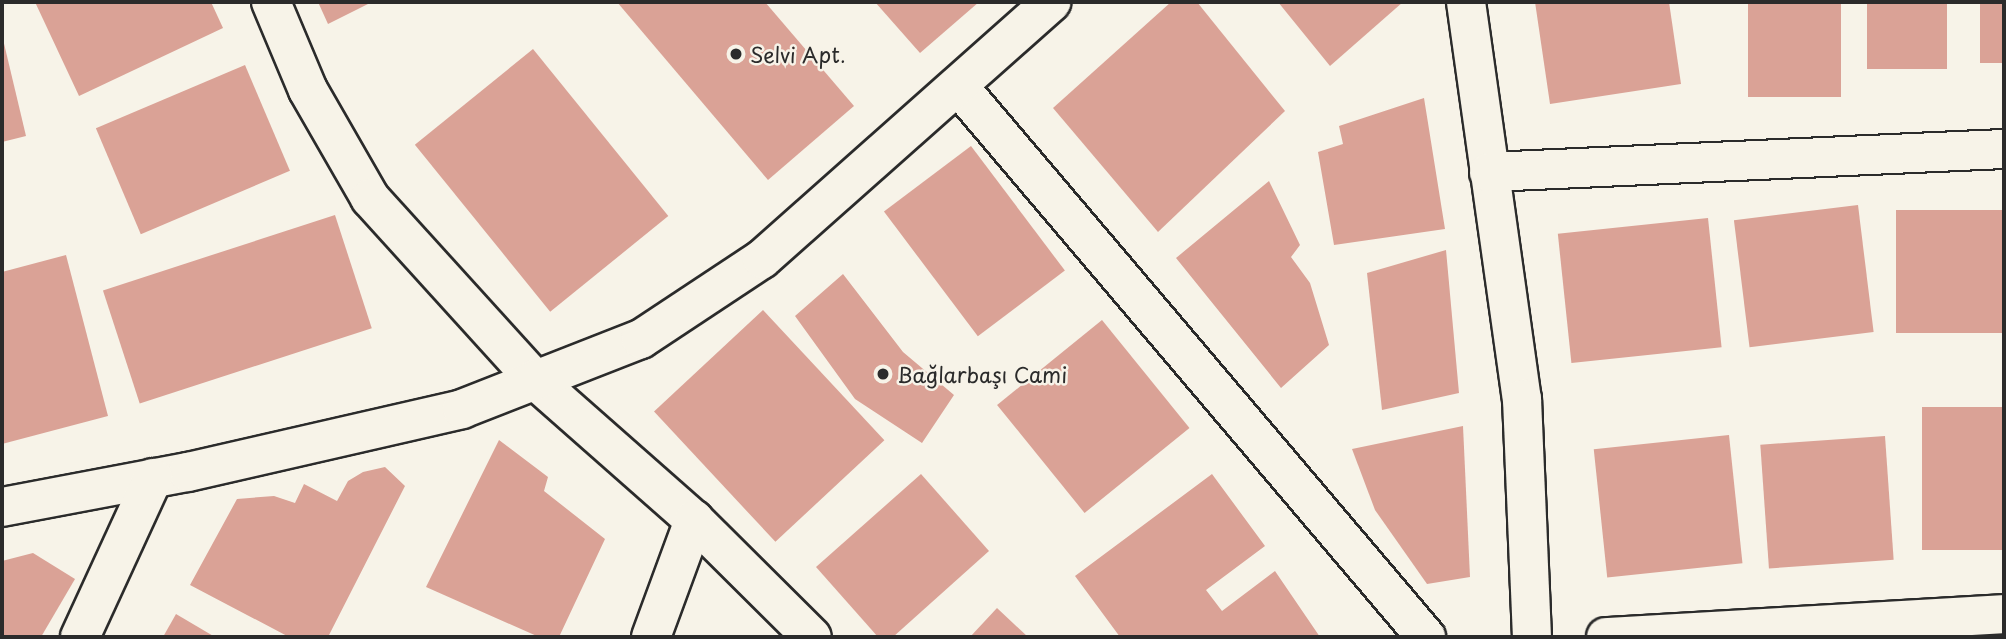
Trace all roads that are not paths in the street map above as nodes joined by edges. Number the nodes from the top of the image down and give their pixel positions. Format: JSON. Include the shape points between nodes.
{"nodes":[{"id":1,"x":271,"y":2,"type":"edge"},
{"id":2,"x":1051,"y":2,"type":"edge"},
{"id":3,"x":1466,"y":2,"type":"edge"},
{"id":4,"x":959,"y":87,"type":"junction"},
{"id":5,"x":2004,"y":149,"type":"edge"},
{"id":6,"x":1489,"y":172,"type":"junction"},
{"id":7,"x":534,"y":379,"type":"junction"},
{"id":8,"x":153,"y":478,"type":"junction"},
{"id":9,"x":2,"y":507,"type":"edge"},
{"id":10,"x":694,"y":520,"type":"junction"},
{"id":11,"x":2004,"y":614,"type":"edge"},
{"id":12,"x":80,"y":637,"type":"edge"},
{"id":13,"x":651,"y":637,"type":"edge"},
{"id":14,"x":812,"y":637,"type":"edge"},
{"id":15,"x":1426,"y":637,"type":"edge"},
{"id":16,"x":1532,"y":637,"type":"edge"},
{"id":17,"x":1606,"y":637,"type":"edge"}],
"edges":[{"from":1,"to":7,"type":"street","via":[[307,90],[370,198]]},
{"from":2,"to":4,"type":"street"},
{"from":3,"to":6,"type":"street"},
{"from":4,"to":7,"type":"street","via":[[762,259],[641,339]]},
{"from":4,"to":15,"type":"street"},
{"from":5,"to":6,"type":"street"},
{"from":6,"to":16,"type":"street","via":[[1522,399]]},
{"from":7,"to":8,"type":"street","via":[[462,408]]},
{"from":7,"to":10,"type":"street"},
{"from":8,"to":9,"type":"street"},
{"from":8,"to":12,"type":"street"},
{"from":10,"to":13,"type":"street"},
{"from":10,"to":14,"type":"street"},
{"from":11,"to":17,"type":"street"}]}
